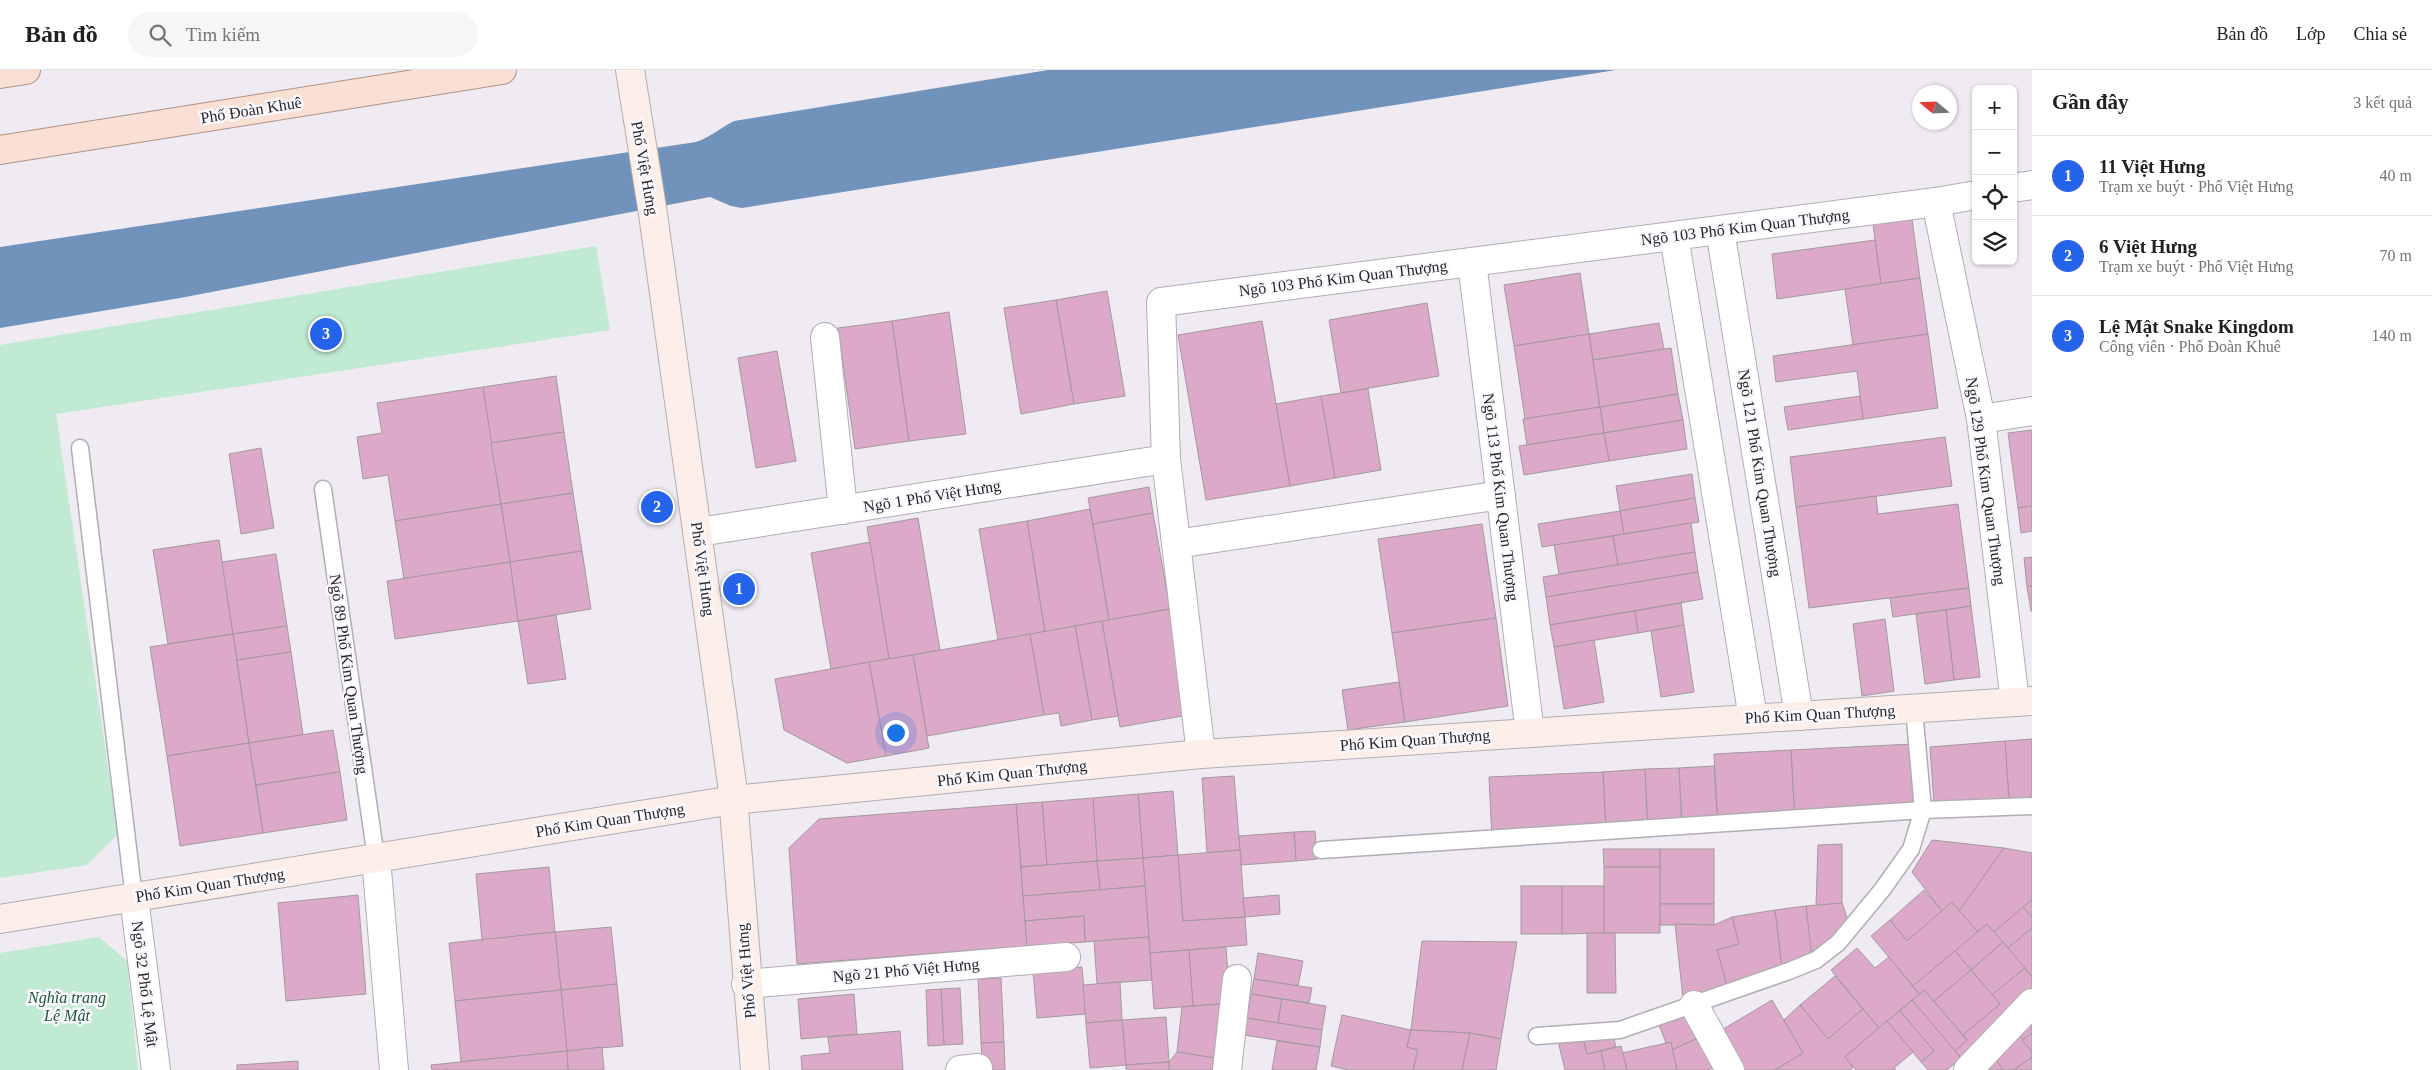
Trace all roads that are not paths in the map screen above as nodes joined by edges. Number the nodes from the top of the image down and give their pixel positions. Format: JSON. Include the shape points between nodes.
{"nodes":[{"id":1,"x":26,"y":70,"type":"edge"},
{"id":2,"x":502,"y":70,"type":"edge"},
{"id":3,"x":630,"y":70,"type":"edge"},
{"id":4,"x":0,"y":74,"type":"edge"},
{"id":5,"x":0,"y":150,"type":"edge"},
{"id":6,"x":2032,"y":185,"type":"edge"},
{"id":7,"x":2017,"y":187,"type":"edge"},
{"id":8,"x":1972,"y":196,"type":"edge"},
{"id":9,"x":1936,"y":202,"type":"junction"},
{"id":10,"x":1720,"y":230,"type":"junction"},
{"id":11,"x":1674,"y":236,"type":"junction"},
{"id":12,"x":1472,"y":262,"type":"junction"},
{"id":13,"x":825,"y":337,"type":"dead end"},
{"id":14,"x":2032,"y":411,"type":"edge"},
{"id":15,"x":1980,"y":419,"type":"junction"},
{"id":16,"x":80,"y":448,"type":"dead end"},
{"id":17,"x":1166,"y":459,"type":"junction"},
{"id":18,"x":323,"y":489,"type":"dead end"},
{"id":19,"x":1501,"y":495,"type":"junction"},
{"id":20,"x":843,"y":510,"type":"junction"},
{"id":21,"x":699,"y":532,"type":"junction"},
{"id":22,"x":1176,"y":544,"type":"junction"},
{"id":23,"x":2023,"y":701,"type":"edge"},
{"id":24,"x":1914,"y":709,"type":"junction"},
{"id":25,"x":1799,"y":716,"type":"junction"},
{"id":26,"x":1753,"y":718,"type":"junction"},
{"id":27,"x":1530,"y":733,"type":"junction"},
{"id":28,"x":1201,"y":754,"type":"junction"},
{"id":29,"x":733,"y":800,"type":"junction"},
{"id":30,"x":2032,"y":806,"type":"edge"},
{"id":31,"x":1923,"y":810,"type":"junction"},
{"id":32,"x":1321,"y":850,"type":"dead end"},
{"id":33,"x":376,"y":858,"type":"junction"},
{"id":34,"x":134,"y":898,"type":"junction"},
{"id":35,"x":0,"y":919,"type":"edge"},
{"id":36,"x":1066,"y":957,"type":"dead end"},
{"id":37,"x":1237,"y":979,"type":"dead end"},
{"id":38,"x":746,"y":984,"type":"junction"},
{"id":39,"x":2032,"y":1003,"type":"edge"},
{"id":40,"x":1694,"y":1005,"type":"junction"},
{"id":41,"x":1537,"y":1036,"type":"dead end"},
{"id":42,"x":156,"y":1070,"type":"edge"},
{"id":43,"x":394,"y":1070,"type":"edge"},
{"id":44,"x":755,"y":1070,"type":"edge"},
{"id":45,"x":1227,"y":1070,"type":"edge"},
{"id":46,"x":1730,"y":1070,"type":"edge"},
{"id":47,"x":1968,"y":1070,"type":"edge"}],
"edges":[{"from":1,"to":4,"type":"main road"},
{"from":2,"to":5,"type":"main road","name":"Phố Đoàn Khuê"},
{"from":3,"to":21,"type":"street","name":"Phố Việt Hưng"},
{"from":6,"to":7,"type":"street"},
{"from":8,"to":9,"type":"street","name":"Ngõ 103 Phố Kim Quan Thượng"},
{"from":9,"to":10,"type":"street","name":"Ngõ 103 Phố Kim Quan Thượng"},
{"from":9,"to":15,"type":"street","name":"Ngõ 129 Phố Kim Quan Thượng"},
{"from":10,"to":11,"type":"street","name":"Ngõ 103 Phố Kim Quan Thượng"},
{"from":10,"to":25,"type":"street","name":"Ngõ 121 Phố Kim Quan Thượng"},
{"from":11,"to":12,"type":"street","name":"Ngõ 103 Phố Kim Quan Thượng"},
{"from":11,"to":26,"type":"street"},
{"from":12,"to":17,"type":"street","name":"Ngõ 103 Phố Kim Quan Thượng","via":[[1161,302]]},
{"from":12,"to":19,"type":"street","name":"Ngõ 113 Phố Kim Quan Thượng"},
{"from":13,"to":20,"type":"street"},
{"from":14,"to":15,"type":"street"},
{"from":15,"to":23,"type":"street","name":"Ngõ 129 Phố Kim Quan Thượng"},
{"from":16,"to":34,"type":"lane"},
{"from":17,"to":20,"type":"street","name":"Ngõ 1 Phố Việt Hưng"},
{"from":17,"to":22,"type":"street","name":"Ngõ 103 Phố Kim Quan Thượng"},
{"from":18,"to":33,"type":"lane","name":"Ngõ 89 Phố Kim Quan Thượng"},
{"from":19,"to":22,"type":"street"},
{"from":19,"to":27,"type":"street","name":"Ngõ 113 Phố Kim Quan Thượng"},
{"from":20,"to":21,"type":"street","name":"Ngõ 1 Phố Việt Hưng"},
{"from":21,"to":29,"type":"street","name":"Phố Việt Hưng"},
{"from":22,"to":28,"type":"street","name":"Ngõ 103 Phố Kim Quan Thượng"},
{"from":23,"to":24,"type":"street","name":"Phố Kim Quan Thượng"},
{"from":24,"to":25,"type":"street","name":"Phố Kim Quan Thượng"},
{"from":24,"to":31,"type":"lane"},
{"from":25,"to":26,"type":"street","name":"Phố Kim Quan Thượng"},
{"from":26,"to":27,"type":"street","name":"Phố Kim Quan Thượng"},
{"from":27,"to":28,"type":"street","name":"Phố Kim Quan Thượng"},
{"from":28,"to":29,"type":"street","name":"Phố Kim Quan Thượng"},
{"from":29,"to":33,"type":"street","name":"Phố Kim Quan Thượng"},
{"from":29,"to":38,"type":"street","name":"Phố Việt Hưng"},
{"from":30,"to":31,"type":"lane"},
{"from":31,"to":32,"type":"lane"},
{"from":31,"to":40,"type":"lane","via":[[1911,849],[1882,890],[1838,942],[1816,960]]},
{"from":33,"to":34,"type":"street","name":"Phố Kim Quan Thượng"},
{"from":33,"to":43,"type":"street"},
{"from":34,"to":35,"type":"street","name":"Phố Kim Quan Thượng"},
{"from":34,"to":42,"type":"street","name":"Ngõ 32 Phố Lệ Mật"},
{"from":36,"to":38,"type":"street","name":"Ngõ 21 Phố Việt Hưng"},
{"from":37,"to":45,"type":"street"},
{"from":38,"to":44,"type":"street","name":"Phố Việt Hưng"},
{"from":39,"to":47,"type":"street"},
{"from":40,"to":41,"type":"lane","via":[[1620,1030]]},
{"from":40,"to":46,"type":"street"}]}
